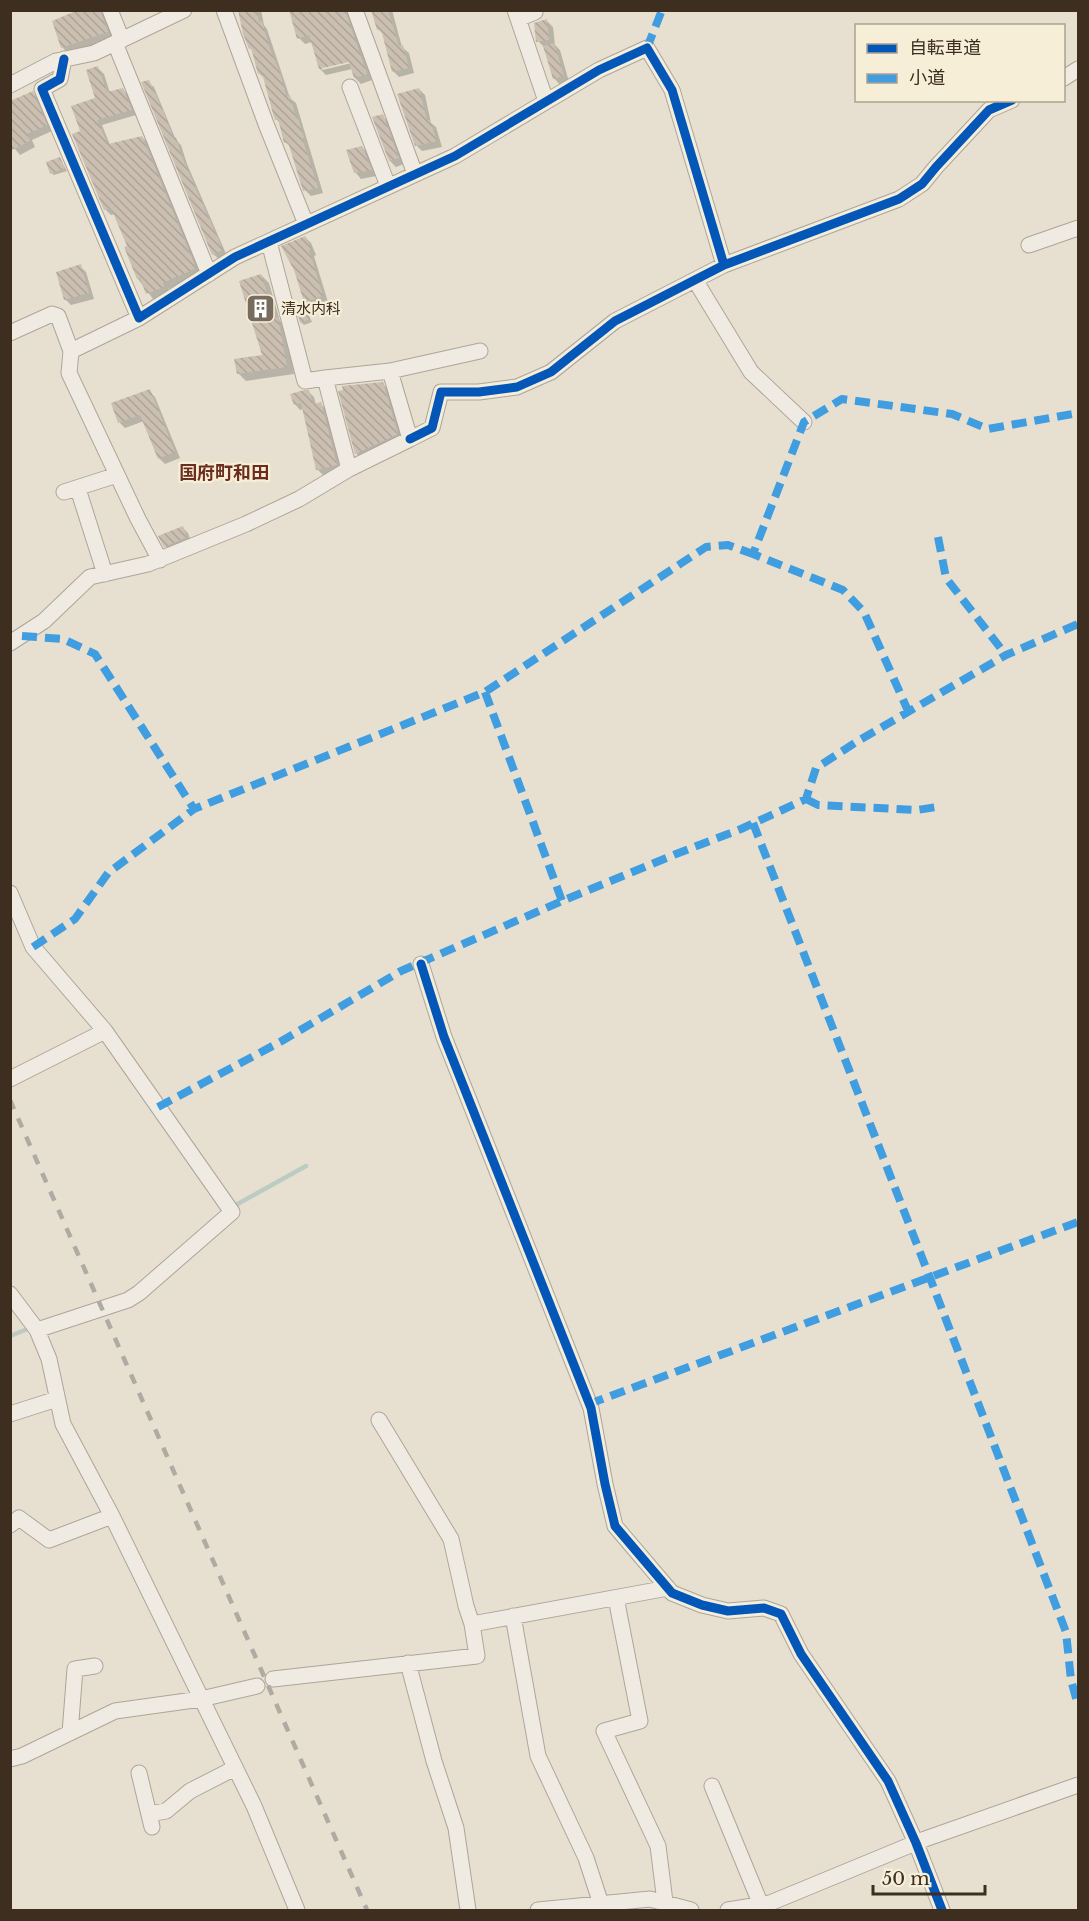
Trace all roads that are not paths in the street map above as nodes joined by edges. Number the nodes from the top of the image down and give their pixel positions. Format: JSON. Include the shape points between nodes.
{"nodes":[{"id":1,"x":110,"y":10,"type":"edge"},
{"id":2,"x":184,"y":10,"type":"edge"},
{"id":3,"x":224,"y":10,"type":"edge"},
{"id":4,"x":355,"y":10,"type":"edge"},
{"id":5,"x":535,"y":12,"type":"edge"},
{"id":6,"x":517,"y":15,"type":"edge"},
{"id":7,"x":119,"y":41,"type":"junction"},
{"id":8,"x":64,"y":59,"type":"junction"},
{"id":9,"x":1078,"y":69,"type":"edge"},
{"id":10,"x":1065,"y":77,"type":"edge"},
{"id":11,"x":10,"y":85,"type":"edge"},
{"id":12,"x":350,"y":87,"type":"dead end"},
{"id":13,"x":546,"y":101,"type":"junction"},
{"id":14,"x":1007,"y":102,"type":"edge"},
{"id":15,"x":414,"y":174,"type":"junction"},
{"id":16,"x":388,"y":186,"type":"junction"},
{"id":17,"x":306,"y":224,"type":"junction"},
{"id":18,"x":1078,"y":228,"type":"edge"},
{"id":19,"x":269,"y":242,"type":"junction"},
{"id":20,"x":1029,"y":245,"type":"dead end"},
{"id":21,"x":724,"y":265,"type":"junction"},
{"id":22,"x":209,"y":274,"type":"junction"},
{"id":23,"x":695,"y":280,"type":"junction"},
{"id":24,"x":139,"y":318,"type":"junction"},
{"id":25,"x":10,"y":333,"type":"edge"},
{"id":26,"x":71,"y":351,"type":"junction"},
{"id":27,"x":480,"y":351,"type":"dead end"},
{"id":28,"x":390,"y":371,"type":"junction"},
{"id":29,"x":325,"y":378,"type":"junction"},
{"id":30,"x":804,"y":422,"type":"dead end"},
{"id":31,"x":410,"y":439,"type":"junction"},
{"id":32,"x":349,"y":469,"type":"junction"},
{"id":33,"x":117,"y":475,"type":"junction"},
{"id":34,"x":160,"y":560,"type":"junction"},
{"id":35,"x":105,"y":574,"type":"junction"},
{"id":36,"x":10,"y":643,"type":"edge"},
{"id":37,"x":10,"y":893,"type":"edge"},
{"id":38,"x":421,"y":964,"type":"dead end"},
{"id":39,"x":105,"y":1031,"type":"junction"},
{"id":40,"x":10,"y":1078,"type":"edge"},
{"id":41,"x":10,"y":1294,"type":"edge"},
{"id":42,"x":36,"y":1327,"type":"junction"},
{"id":43,"x":57,"y":1400,"type":"junction"},
{"id":44,"x":10,"y":1414,"type":"edge"},
{"id":45,"x":379,"y":1420,"type":"dead end"},
{"id":46,"x":112,"y":1516,"type":"junction"},
{"id":47,"x":10,"y":1525,"type":"edge"},
{"id":48,"x":668,"y":1588,"type":"junction"},
{"id":49,"x":616,"y":1598,"type":"junction"},
{"id":50,"x":513,"y":1616,"type":"junction"},
{"id":51,"x":472,"y":1624,"type":"junction"},
{"id":52,"x":408,"y":1663,"type":"junction"},
{"id":53,"x":95,"y":1666,"type":"dead end"},
{"id":54,"x":273,"y":1679,"type":"dead end"},
{"id":55,"x":257,"y":1686,"type":"dead end"},
{"id":56,"x":201,"y":1699,"type":"junction"},
{"id":57,"x":70,"y":1733,"type":"junction"},
{"id":58,"x":10,"y":1759,"type":"edge"},
{"id":59,"x":235,"y":1768,"type":"junction"},
{"id":60,"x":139,"y":1773,"type":"dead end"},
{"id":61,"x":1078,"y":1785,"type":"edge"},
{"id":62,"x":712,"y":1786,"type":"dead end"},
{"id":63,"x":916,"y":1843,"type":"junction"},
{"id":64,"x":601,"y":1904,"type":"junction"},
{"id":65,"x":665,"y":1906,"type":"edge"},
{"id":66,"x":761,"y":1907,"type":"edge"},
{"id":67,"x":297,"y":1911,"type":"edge"},
{"id":68,"x":468,"y":1911,"type":"edge"},
{"id":69,"x":538,"y":1911,"type":"edge"},
{"id":70,"x":691,"y":1911,"type":"edge"},
{"id":71,"x":728,"y":1911,"type":"edge"},
{"id":72,"x":942,"y":1911,"type":"edge"}],
"edges":[{"from":1,"to":7,"type":"street"},
{"from":2,"to":7,"type":"street"},
{"from":3,"to":17,"type":"street"},
{"from":4,"to":15,"type":"street"},
{"from":5,"to":6,"type":"street"},
{"from":6,"to":13,"type":"street"},
{"from":7,"to":8,"type":"street"},
{"from":7,"to":22,"type":"street"},
{"from":8,"to":11,"type":"street"},
{"from":8,"to":24,"type":"street","via":[[60,79],[42,89]]},
{"from":9,"to":10,"type":"street"},
{"from":12,"to":16,"type":"street"},
{"from":13,"to":15,"type":"street","via":[[455,156]]},
{"from":13,"to":21,"type":"street","via":[[647,48],[672,90]]},
{"from":14,"to":21,"type":"street","via":[[989,110],[922,184],[899,199]]},
{"from":15,"to":16,"type":"street"},
{"from":16,"to":17,"type":"street"},
{"from":17,"to":19,"type":"street"},
{"from":18,"to":20,"type":"street"},
{"from":19,"to":22,"type":"street"},
{"from":19,"to":29,"type":"street","via":[[305,381]]},
{"from":21,"to":23,"type":"street"},
{"from":22,"to":24,"type":"street"},
{"from":23,"to":30,"type":"street","via":[[751,372]]},
{"from":23,"to":31,"type":"street","via":[[615,321],[551,372],[517,387],[441,392],[432,428]]},
{"from":24,"to":26,"type":"street"},
{"from":25,"to":26,"type":"street","via":[[52,314],[58,316]]},
{"from":26,"to":33,"type":"street","via":[[69,373]]},
{"from":27,"to":28,"type":"street"},
{"from":28,"to":29,"type":"street"},
{"from":28,"to":31,"type":"street"},
{"from":29,"to":32,"type":"street"},
{"from":31,"to":32,"type":"street"},
{"from":32,"to":34,"type":"street","via":[[299,499]]},
{"from":33,"to":34,"type":"street"},
{"from":33,"to":35,"type":"street","via":[[71,490]]},
{"from":34,"to":35,"type":"street"},
{"from":35,"to":36,"type":"street","via":[[90,577],[44,621]]},
{"from":37,"to":39,"type":"street","via":[[33,946]]},
{"from":38,"to":48,"type":"street","via":[[444,1037],[591,1408],[615,1526]]},
{"from":39,"to":40,"type":"street"},
{"from":39,"to":42,"type":"street","via":[[232,1212],[139,1293]]},
{"from":41,"to":42,"type":"street"},
{"from":42,"to":43,"type":"street","via":[[49,1359]]},
{"from":43,"to":44,"type":"street"},
{"from":43,"to":46,"type":"street","via":[[63,1424]]},
{"from":45,"to":51,"type":"street","via":[[451,1539]]},
{"from":46,"to":47,"type":"street","via":[[49,1540],[19,1518]]},
{"from":46,"to":56,"type":"street"},
{"from":48,"to":49,"type":"street"},
{"from":48,"to":63,"type":"street","via":[[672,1593],[719,1609],[764,1608],[781,1614],[801,1654],[888,1781]]},
{"from":49,"to":50,"type":"street"},
{"from":49,"to":65,"type":"street","via":[[639,1721],[604,1731],[658,1846]]},
{"from":50,"to":51,"type":"street"},
{"from":50,"to":64,"type":"street","via":[[538,1756],[586,1858]]},
{"from":51,"to":52,"type":"street","via":[[477,1656]]},
{"from":52,"to":54,"type":"street"},
{"from":52,"to":68,"type":"street","via":[[456,1828]]},
{"from":53,"to":57,"type":"street","via":[[75,1669]]},
{"from":55,"to":56,"type":"street"},
{"from":56,"to":57,"type":"street","via":[[115,1711]]},
{"from":56,"to":59,"type":"street"},
{"from":57,"to":58,"type":"street"},
{"from":59,"to":60,"type":"street","via":[[190,1791],[151,1820]]},
{"from":59,"to":67,"type":"street"},
{"from":61,"to":63,"type":"street"},
{"from":62,"to":66,"type":"street"},
{"from":63,"to":66,"type":"street"},
{"from":63,"to":72,"type":"street"},
{"from":64,"to":65,"type":"street","via":[[650,1899]]},
{"from":64,"to":69,"type":"street"},
{"from":65,"to":70,"type":"street"},
{"from":66,"to":71,"type":"street"}]}
